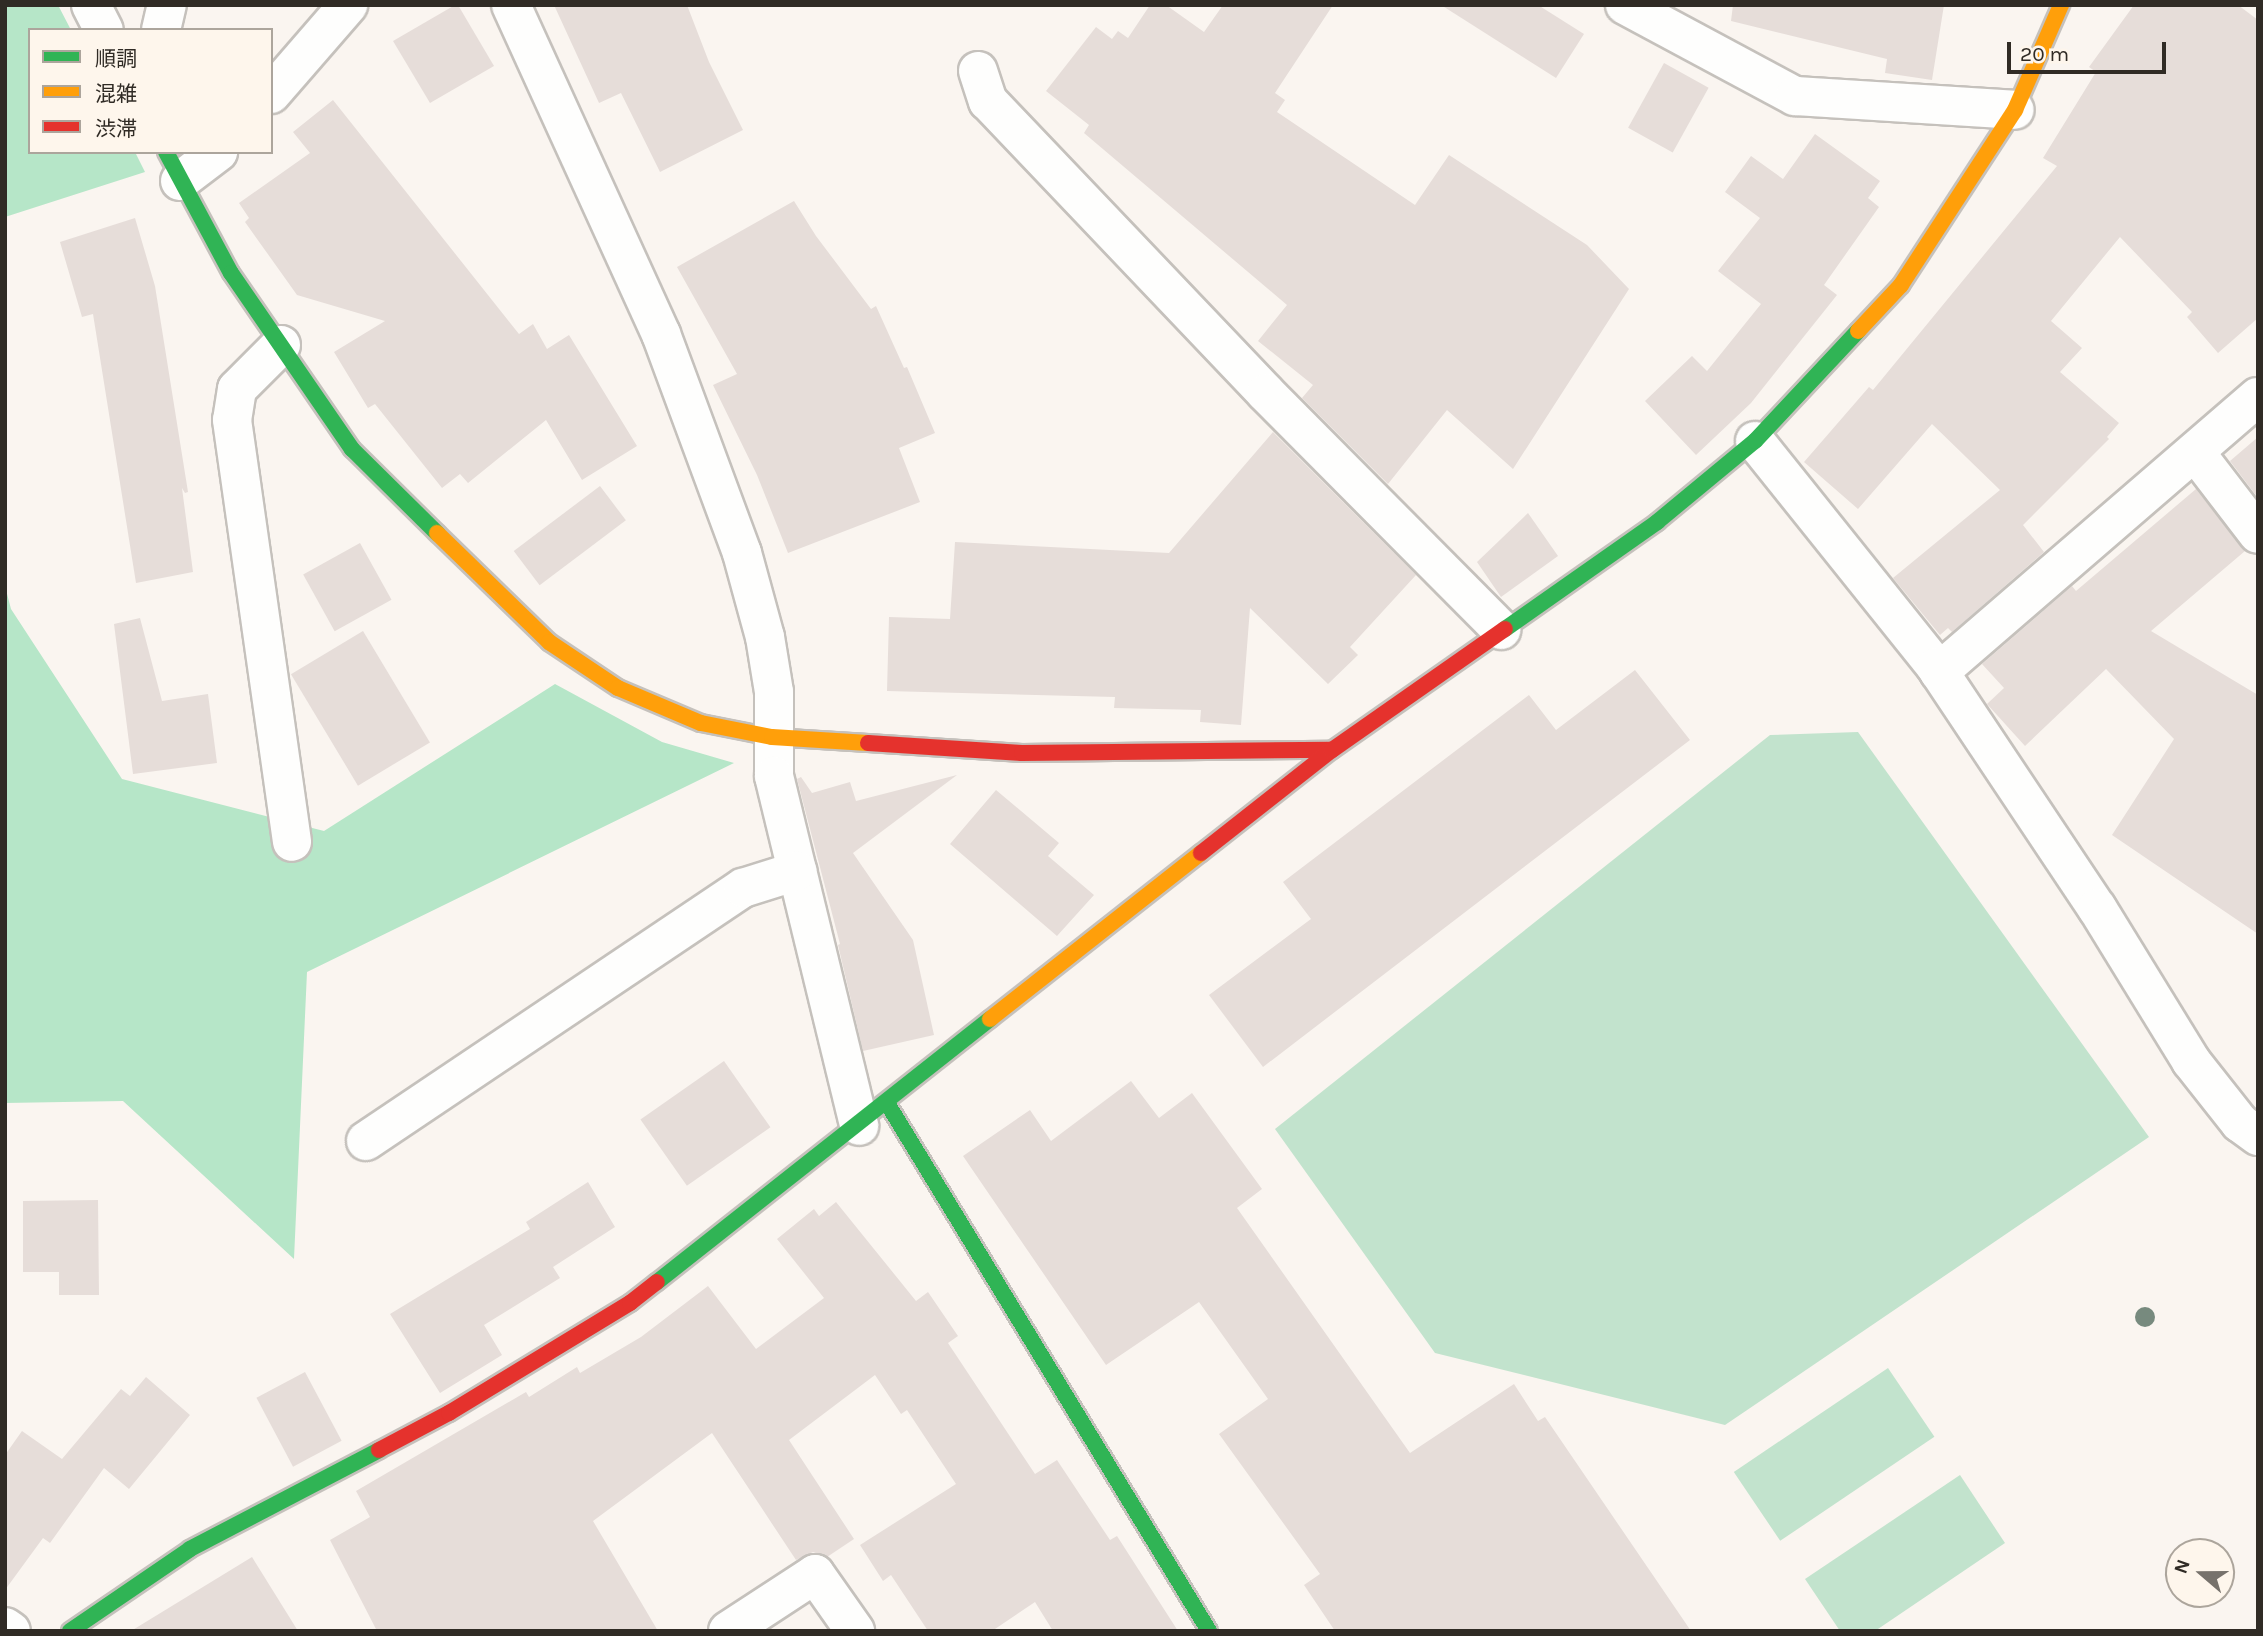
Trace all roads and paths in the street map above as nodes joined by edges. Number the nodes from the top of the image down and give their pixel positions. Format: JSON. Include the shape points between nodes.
{"nodes":[{"id":1,"x":91,"y":5,"type":"edge"},
{"id":2,"x":167,"y":5,"type":"edge"},
{"id":3,"x":348,"y":5,"type":"edge"},
{"id":4,"x":511,"y":5,"type":"edge"},
{"id":5,"x":1625,"y":5,"type":"edge"},
{"id":6,"x":2061,"y":5,"type":"edge"},
{"id":7,"x":103,"y":28,"type":"edge"},
{"id":8,"x":161,"y":28,"type":"edge"},
{"id":9,"x":978,"y":71,"type":"dead end"},
{"id":10,"x":273,"y":92,"type":"edge"},
{"id":11,"x":2015,"y":110,"type":"junction"},
{"id":12,"x":212,"y":154,"type":"edge"},
{"id":13,"x":173,"y":167,"type":"edge"},
{"id":14,"x":281,"y":345,"type":"junction"},
{"id":15,"x":2258,"y":397,"type":"edge"},
{"id":16,"x":1755,"y":440,"type":"junction"},
{"id":17,"x":2195,"y":452,"type":"junction"},
{"id":18,"x":2258,"y":534,"type":"edge"},
{"id":19,"x":1501,"y":630,"type":"junction"},
{"id":20,"x":1939,"y":672,"type":"junction"},
{"id":21,"x":772,"y":737,"type":"junction"},
{"id":22,"x":1332,"y":750,"type":"junction"},
{"id":23,"x":292,"y":842,"type":"dead end"},
{"id":24,"x":797,"y":871,"type":"junction"},
{"id":25,"x":873,"y":1114,"type":"junction"},
{"id":26,"x":2258,"y":1136,"type":"edge"},
{"id":27,"x":366,"y":1142,"type":"dead end"},
{"id":28,"x":5,"y":1627,"type":"edge"},
{"id":29,"x":11,"y":1631,"type":"edge"},
{"id":30,"x":69,"y":1631,"type":"edge"},
{"id":31,"x":728,"y":1631,"type":"edge"},
{"id":32,"x":855,"y":1631,"type":"edge"},
{"id":33,"x":1209,"y":1631,"type":"edge"}],
"edges":[{"from":1,"to":7,"type":"street"},
{"from":2,"to":8,"type":"street"},
{"from":3,"to":10,"type":"street"},
{"from":4,"to":21,"type":"street","via":[[661,334],[742,553],[765,637],[774,692]]},
{"from":5,"to":11,"type":"street","via":[[1795,96]]},
{"from":6,"to":11,"type":"street"},
{"from":9,"to":19,"type":"street","via":[[988,101],[1266,393]]},
{"from":11,"to":16,"type":"street","via":[[1901,285]]},
{"from":12,"to":13,"type":"street"},
{"from":13,"to":14,"type":"street","via":[[231,273]]},
{"from":14,"to":21,"type":"street","via":[[352,449],[549,642],[618,688],[701,723]]},
{"from":14,"to":23,"type":"street","via":[[237,389],[232,420]]},
{"from":15,"to":17,"type":"street"},
{"from":16,"to":19,"type":"street","via":[[1657,522]]},
{"from":16,"to":20,"type":"street"},
{"from":17,"to":18,"type":"street"},
{"from":17,"to":20,"type":"street"},
{"from":19,"to":22,"type":"street"},
{"from":20,"to":26,"type":"street","via":[[2097,908],[2191,1061],[2240,1123]]},
{"from":21,"to":22,"type":"street","via":[[1022,753]]},
{"from":21,"to":24,"type":"street","via":[[774,776]]},
{"from":22,"to":25,"type":"street"},
{"from":24,"to":25,"type":"street"},
{"from":24,"to":27,"type":"street","via":[[743,888]]},
{"from":25,"to":30,"type":"street","via":[[630,1303],[449,1413],[190,1549]]},
{"from":25,"to":33,"type":"street"},
{"from":28,"to":29,"type":"street"},
{"from":31,"to":32,"type":"street","via":[[815,1574]]}]}
